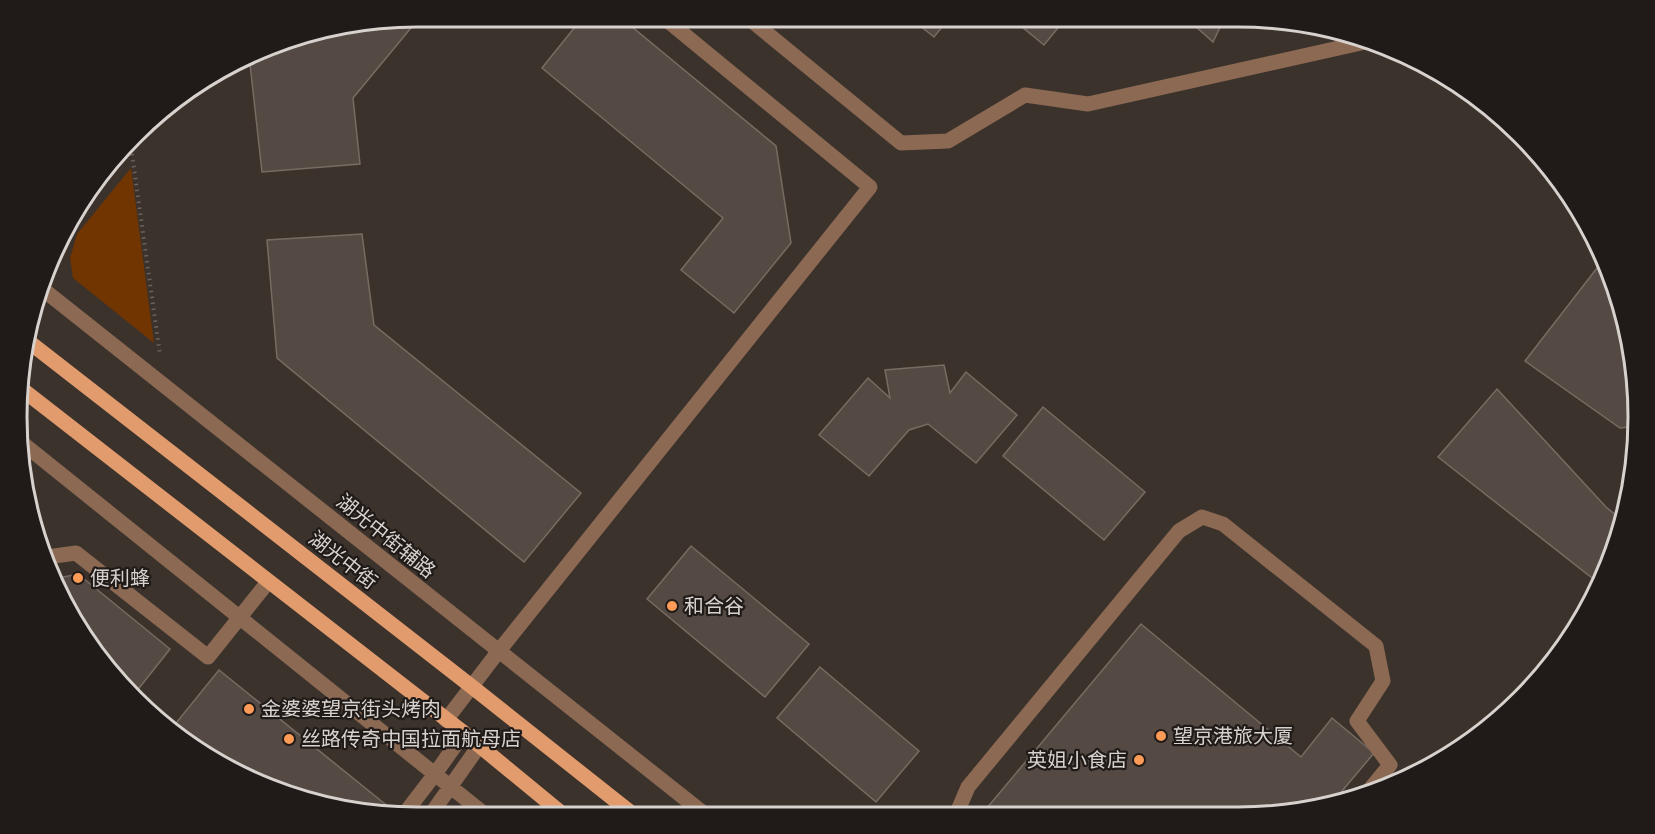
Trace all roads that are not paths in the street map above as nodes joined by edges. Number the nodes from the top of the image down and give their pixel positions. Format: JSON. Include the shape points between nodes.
{"nodes":[{"id":1,"x":675,"y":27,"type":"edge"},
{"id":2,"x":759,"y":27,"type":"edge"},
{"id":3,"x":1353,"y":45,"type":"edge"},
{"id":4,"x":48,"y":293,"type":"edge"},
{"id":5,"x":33,"y":345,"type":"edge"},
{"id":6,"x":28,"y":395,"type":"edge"},
{"id":7,"x":28,"y":448,"type":"edge"},
{"id":8,"x":53,"y":556,"type":"edge"},
{"id":9,"x":268,"y":582,"type":"junction"},
{"id":10,"x":240,"y":617,"type":"junction"},
{"id":11,"x":498,"y":652,"type":"junction"},
{"id":12,"x":471,"y":686,"type":"junction"},
{"id":13,"x":446,"y":720,"type":"junction"},
{"id":14,"x":464,"y":733,"type":"junction"},
{"id":15,"x":479,"y":746,"type":"junction"},
{"id":16,"x":435,"y":774,"type":"junction"},
{"id":17,"x":1376,"y":781,"type":"edge"},
{"id":18,"x":451,"y":787,"type":"junction"},
{"id":19,"x":410,"y":807,"type":"edge"},
{"id":20,"x":436,"y":807,"type":"edge"},
{"id":21,"x":476,"y":807,"type":"edge"},
{"id":22,"x":554,"y":807,"type":"edge"},
{"id":23,"x":624,"y":807,"type":"edge"},
{"id":24,"x":696,"y":807,"type":"edge"},
{"id":25,"x":959,"y":807,"type":"edge"}],
"edges":[{"from":1,"to":11,"type":"street","via":[[870,187]]},
{"from":2,"to":3,"type":"street","via":[[901,143],[948,141],[1025,95],[1088,104]]},
{"from":4,"to":11,"type":"street","name":"湖光中街辅路"},
{"from":5,"to":12,"type":"main road","name":"湖光中街"},
{"from":6,"to":9,"type":"main road"},
{"from":7,"to":10,"type":"street"},
{"from":8,"to":10,"type":"street","via":[[76,553],[207,657]]},
{"from":9,"to":10,"type":"street"},
{"from":9,"to":13,"type":"main road"},
{"from":10,"to":16,"type":"street"},
{"from":11,"to":12,"type":"street"},
{"from":11,"to":24,"type":"street","name":"湖光中街辅路"},
{"from":12,"to":13,"type":"street"},
{"from":12,"to":23,"type":"main road","name":"湖光中街"},
{"from":13,"to":14,"type":"main road"},
{"from":14,"to":15,"type":"main road"},
{"from":14,"to":16,"type":"street"},
{"from":15,"to":18,"type":"street"},
{"from":15,"to":22,"type":"main road"},
{"from":16,"to":18,"type":"street"},
{"from":16,"to":19,"type":"street"},
{"from":17,"to":25,"type":"street","via":[[1389,765],[1357,721],[1383,681],[1376,646],[1223,524],[1202,517],[1179,531],[968,787]]},
{"from":18,"to":20,"type":"street"},
{"from":18,"to":21,"type":"street"}]}
